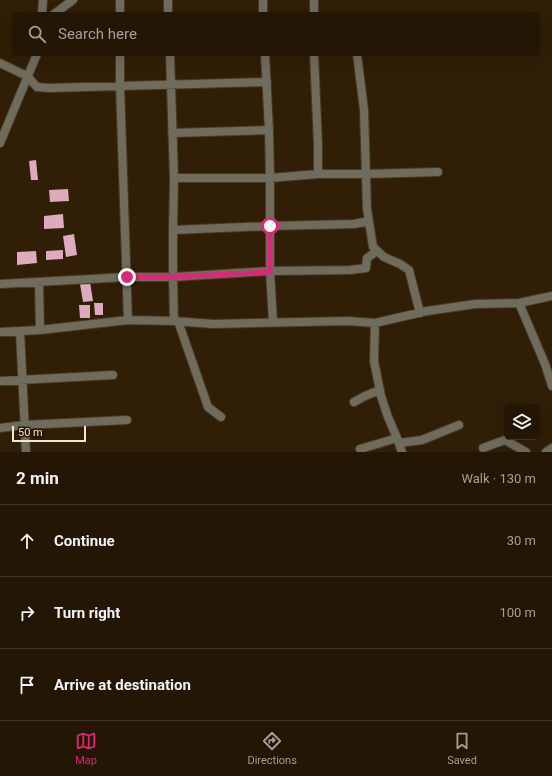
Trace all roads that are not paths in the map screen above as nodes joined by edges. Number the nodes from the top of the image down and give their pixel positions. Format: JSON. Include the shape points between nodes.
{"nodes":[{"id":1,"x":43,"y":0,"type":"edge"},
{"id":2,"x":73,"y":0,"type":"edge"},
{"id":3,"x":120,"y":0,"type":"edge"},
{"id":4,"x":168,"y":0,"type":"edge"},
{"id":5,"x":263,"y":0,"type":"edge"},
{"id":6,"x":314,"y":0,"type":"edge"},
{"id":7,"x":42,"y":12,"type":"edge"},
{"id":8,"x":57,"y":12,"type":"edge"},
{"id":9,"x":120,"y":12,"type":"edge"},
{"id":10,"x":168,"y":12,"type":"edge"},
{"id":11,"x":263,"y":12,"type":"edge"},
{"id":12,"x":314,"y":12,"type":"edge"},
{"id":13,"x":36,"y":56,"type":"edge"},
{"id":14,"x":120,"y":56,"type":"edge"},
{"id":15,"x":170,"y":56,"type":"edge"},
{"id":16,"x":265,"y":56,"type":"edge"},
{"id":17,"x":314,"y":56,"type":"edge"},
{"id":18,"x":357,"y":56,"type":"edge"},
{"id":19,"x":0,"y":63,"type":"edge"},
{"id":20,"x":27,"y":76,"type":"junction"},
{"id":21,"x":267,"y":82,"type":"junction"},
{"id":22,"x":171,"y":85,"type":"junction"},
{"id":23,"x":120,"y":86,"type":"junction"},
{"id":24,"x":269,"y":130,"type":"junction"},
{"id":25,"x":172,"y":133,"type":"junction"},
{"id":26,"x":0,"y":143,"type":"edge"},
{"id":27,"x":438,"y":172,"type":"dead end"},
{"id":28,"x":318,"y":174,"type":"junction"},
{"id":29,"x":365,"y":174,"type":"junction"},
{"id":30,"x":174,"y":178,"type":"junction"},
{"id":31,"x":270,"y":178,"type":"junction"},
{"id":32,"x":369,"y":221,"type":"junction"},
{"id":33,"x":270,"y":226,"type":"junction"},
{"id":34,"x":172,"y":230,"type":"junction"},
{"id":35,"x":377,"y":251,"type":"junction"},
{"id":36,"x":270,"y":272,"type":"junction"},
{"id":37,"x":127,"y":277,"type":"junction"},
{"id":38,"x":173,"y":277,"type":"junction"},
{"id":39,"x":39,"y":282,"type":"junction"},
{"id":40,"x":0,"y":284,"type":"edge"},
{"id":41,"x":552,"y":296,"type":"edge"},
{"id":42,"x":519,"y":303,"type":"junction"},
{"id":43,"x":420,"y":312,"type":"junction"},
{"id":44,"x":128,"y":320,"type":"junction"},
{"id":45,"x":176,"y":321,"type":"junction"},
{"id":46,"x":273,"y":322,"type":"junction"},
{"id":47,"x":375,"y":323,"type":"junction"},
{"id":48,"x":40,"y":330,"type":"junction"},
{"id":49,"x":20,"y":331,"type":"junction"},
{"id":50,"x":0,"y":332,"type":"edge"},
{"id":51,"x":113,"y":376,"type":"dead end"},
{"id":52,"x":22,"y":379,"type":"junction"},
{"id":53,"x":0,"y":381,"type":"edge"},
{"id":54,"x":552,"y":386,"type":"edge"},
{"id":55,"x":380,"y":390,"type":"junction"},
{"id":56,"x":354,"y":402,"type":"dead end"},
{"id":57,"x":220,"y":417,"type":"dead end"},
{"id":58,"x":127,"y":420,"type":"dead end"},
{"id":59,"x":459,"y":425,"type":"dead end"},
{"id":60,"x":24,"y":426,"type":"junction"},
{"id":61,"x":0,"y":428,"type":"edge"},
{"id":62,"x":398,"y":440,"type":"junction"},
{"id":63,"x":483,"y":448,"type":"dead end"},
{"id":64,"x":552,"y":448,"type":"edge"},
{"id":65,"x":360,"y":449,"type":"dead end"},
{"id":66,"x":26,"y":452,"type":"edge"},
{"id":67,"x":402,"y":452,"type":"edge"},
{"id":68,"x":526,"y":452,"type":"edge"},
{"id":69,"x":546,"y":452,"type":"edge"}],
"edges":[{"from":1,"to":7,"type":"street"},
{"from":2,"to":8,"type":"street"},
{"from":3,"to":9,"type":"street"},
{"from":4,"to":10,"type":"street"},
{"from":5,"to":11,"type":"street"},
{"from":6,"to":12,"type":"street"},
{"from":13,"to":20,"type":"street"},
{"from":14,"to":23,"type":"street"},
{"from":15,"to":22,"type":"street"},
{"from":16,"to":21,"type":"street"},
{"from":17,"to":28,"type":"street"},
{"from":18,"to":29,"type":"street","via":[[364,110]]},
{"from":19,"to":20,"type":"street"},
{"from":20,"to":23,"type":"street","via":[[38,87]]},
{"from":20,"to":26,"type":"street"},
{"from":21,"to":22,"type":"street"},
{"from":21,"to":24,"type":"street"},
{"from":22,"to":23,"type":"street"},
{"from":22,"to":25,"type":"street"},
{"from":23,"to":37,"type":"street"},
{"from":24,"to":25,"type":"street"},
{"from":24,"to":31,"type":"street"},
{"from":25,"to":30,"type":"street"},
{"from":27,"to":29,"type":"street"},
{"from":28,"to":29,"type":"street"},
{"from":28,"to":31,"type":"street"},
{"from":29,"to":32,"type":"street"},
{"from":30,"to":31,"type":"street"},
{"from":30,"to":34,"type":"street"},
{"from":31,"to":33,"type":"street"},
{"from":32,"to":33,"type":"street","via":[[354,224]]},
{"from":32,"to":35,"type":"street","via":[[373,247]]},
{"from":33,"to":34,"type":"street"},
{"from":33,"to":36,"type":"street"},
{"from":34,"to":38,"type":"street"},
{"from":35,"to":36,"type":"street","via":[[367,258],[366,268]]},
{"from":35,"to":43,"type":"street","via":[[408,270]]},
{"from":36,"to":38,"type":"street"},
{"from":36,"to":46,"type":"street"},
{"from":37,"to":38,"type":"street"},
{"from":37,"to":39,"type":"street"},
{"from":37,"to":44,"type":"street"},
{"from":38,"to":45,"type":"street"},
{"from":39,"to":40,"type":"street"},
{"from":39,"to":48,"type":"street"},
{"from":41,"to":42,"type":"street"},
{"from":42,"to":43,"type":"street","via":[[474,304]]},
{"from":42,"to":54,"type":"street"},
{"from":43,"to":47,"type":"street"},
{"from":44,"to":45,"type":"street"},
{"from":44,"to":48,"type":"street"},
{"from":45,"to":46,"type":"street","via":[[213,324]]},
{"from":45,"to":57,"type":"street","via":[[208,407]]},
{"from":46,"to":47,"type":"street"},
{"from":47,"to":55,"type":"street","via":[[374,361]]},
{"from":48,"to":49,"type":"street"},
{"from":49,"to":50,"type":"street"},
{"from":49,"to":52,"type":"street"},
{"from":51,"to":52,"type":"street"},
{"from":52,"to":53,"type":"street"},
{"from":52,"to":60,"type":"street"},
{"from":55,"to":56,"type":"street"},
{"from":55,"to":62,"type":"street"},
{"from":58,"to":60,"type":"street"},
{"from":59,"to":62,"type":"street","via":[[422,440]]},
{"from":60,"to":61,"type":"street"},
{"from":60,"to":66,"type":"street"},
{"from":62,"to":65,"type":"street"},
{"from":62,"to":67,"type":"street"},
{"from":63,"to":68,"type":"street","via":[[505,440]]},
{"from":64,"to":69,"type":"street"}]}
